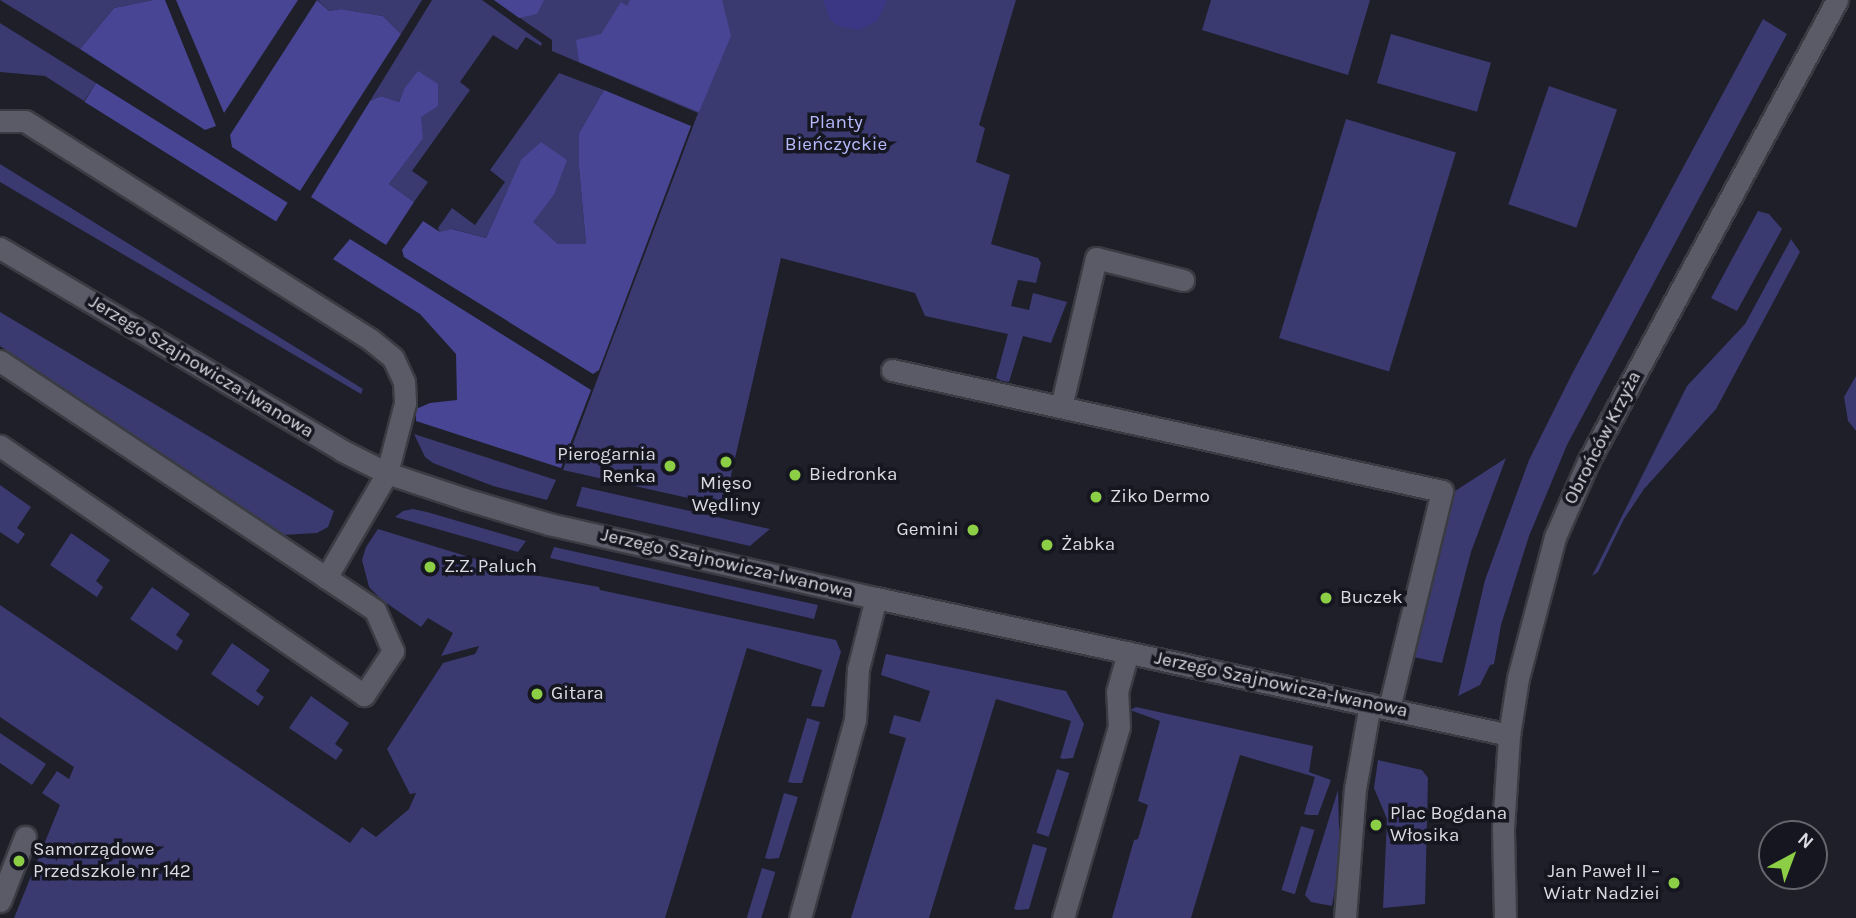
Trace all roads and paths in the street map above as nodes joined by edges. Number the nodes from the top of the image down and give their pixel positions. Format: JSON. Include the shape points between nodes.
{"nodes":[{"id":1,"x":1837,"y":0,"type":"edge"},
{"id":2,"x":0,"y":121,"type":"edge"},
{"id":3,"x":0,"y":248,"type":"edge"},
{"id":4,"x":1183,"y":280,"type":"dead end"},
{"id":5,"x":0,"y":361,"type":"edge"},
{"id":6,"x":892,"y":370,"type":"dead end"},
{"id":7,"x":1061,"y":407,"type":"junction"},
{"id":8,"x":0,"y":446,"type":"edge"},
{"id":9,"x":387,"y":473,"type":"junction"},
{"id":10,"x":326,"y":578,"type":"junction"},
{"id":11,"x":876,"y":598,"type":"junction"},
{"id":12,"x":1128,"y":652,"type":"junction"},
{"id":13,"x":1379,"y":706,"type":"junction"},
{"id":14,"x":1509,"y":735,"type":"junction"},
{"id":15,"x":25,"y":837,"type":"dead end"},
{"id":16,"x":0,"y":901,"type":"edge"},
{"id":17,"x":800,"y":918,"type":"edge"},
{"id":18,"x":1063,"y":918,"type":"edge"},
{"id":19,"x":1345,"y":918,"type":"edge"},
{"id":20,"x":1506,"y":918,"type":"edge"}],
"edges":[{"from":1,"to":14,"type":"street","name":"Obrońców Krzyża","via":[[1563,515],[1518,678]]},
{"from":2,"to":9,"type":"street","via":[[25,121],[393,358],[404,382],[405,403]]},
{"from":3,"to":9,"type":"street","name":"Jerzego Szajnowicza-Iwanowa","via":[[293,423]]},
{"from":4,"to":7,"type":"street","via":[[1096,258]]},
{"from":5,"to":10,"type":"street"},
{"from":6,"to":7,"type":"street"},
{"from":7,"to":13,"type":"street","via":[[1442,491]]},
{"from":8,"to":10,"type":"street","via":[[364,695],[393,652],[375,610]]},
{"from":9,"to":10,"type":"street"},
{"from":9,"to":11,"type":"street","name":"Jerzego Szajnowicza-Iwanowa","via":[[549,524]]},
{"from":11,"to":12,"type":"street","name":"Jerzego Szajnowicza-Iwanowa"},
{"from":11,"to":17,"type":"street","via":[[858,669],[855,720]]},
{"from":12,"to":13,"type":"street","name":"Jerzego Szajnowicza-Iwanowa"},
{"from":12,"to":18,"type":"street","via":[[1117,692],[1119,727]]},
{"from":13,"to":14,"type":"street","name":"Jerzego Szajnowicza-Iwanowa"},
{"from":13,"to":19,"type":"street","via":[[1355,789]]},
{"from":14,"to":20,"type":"street","name":"Obrońców Krzyża","via":[[1503,829]]},
{"from":15,"to":16,"type":"street"}]}
